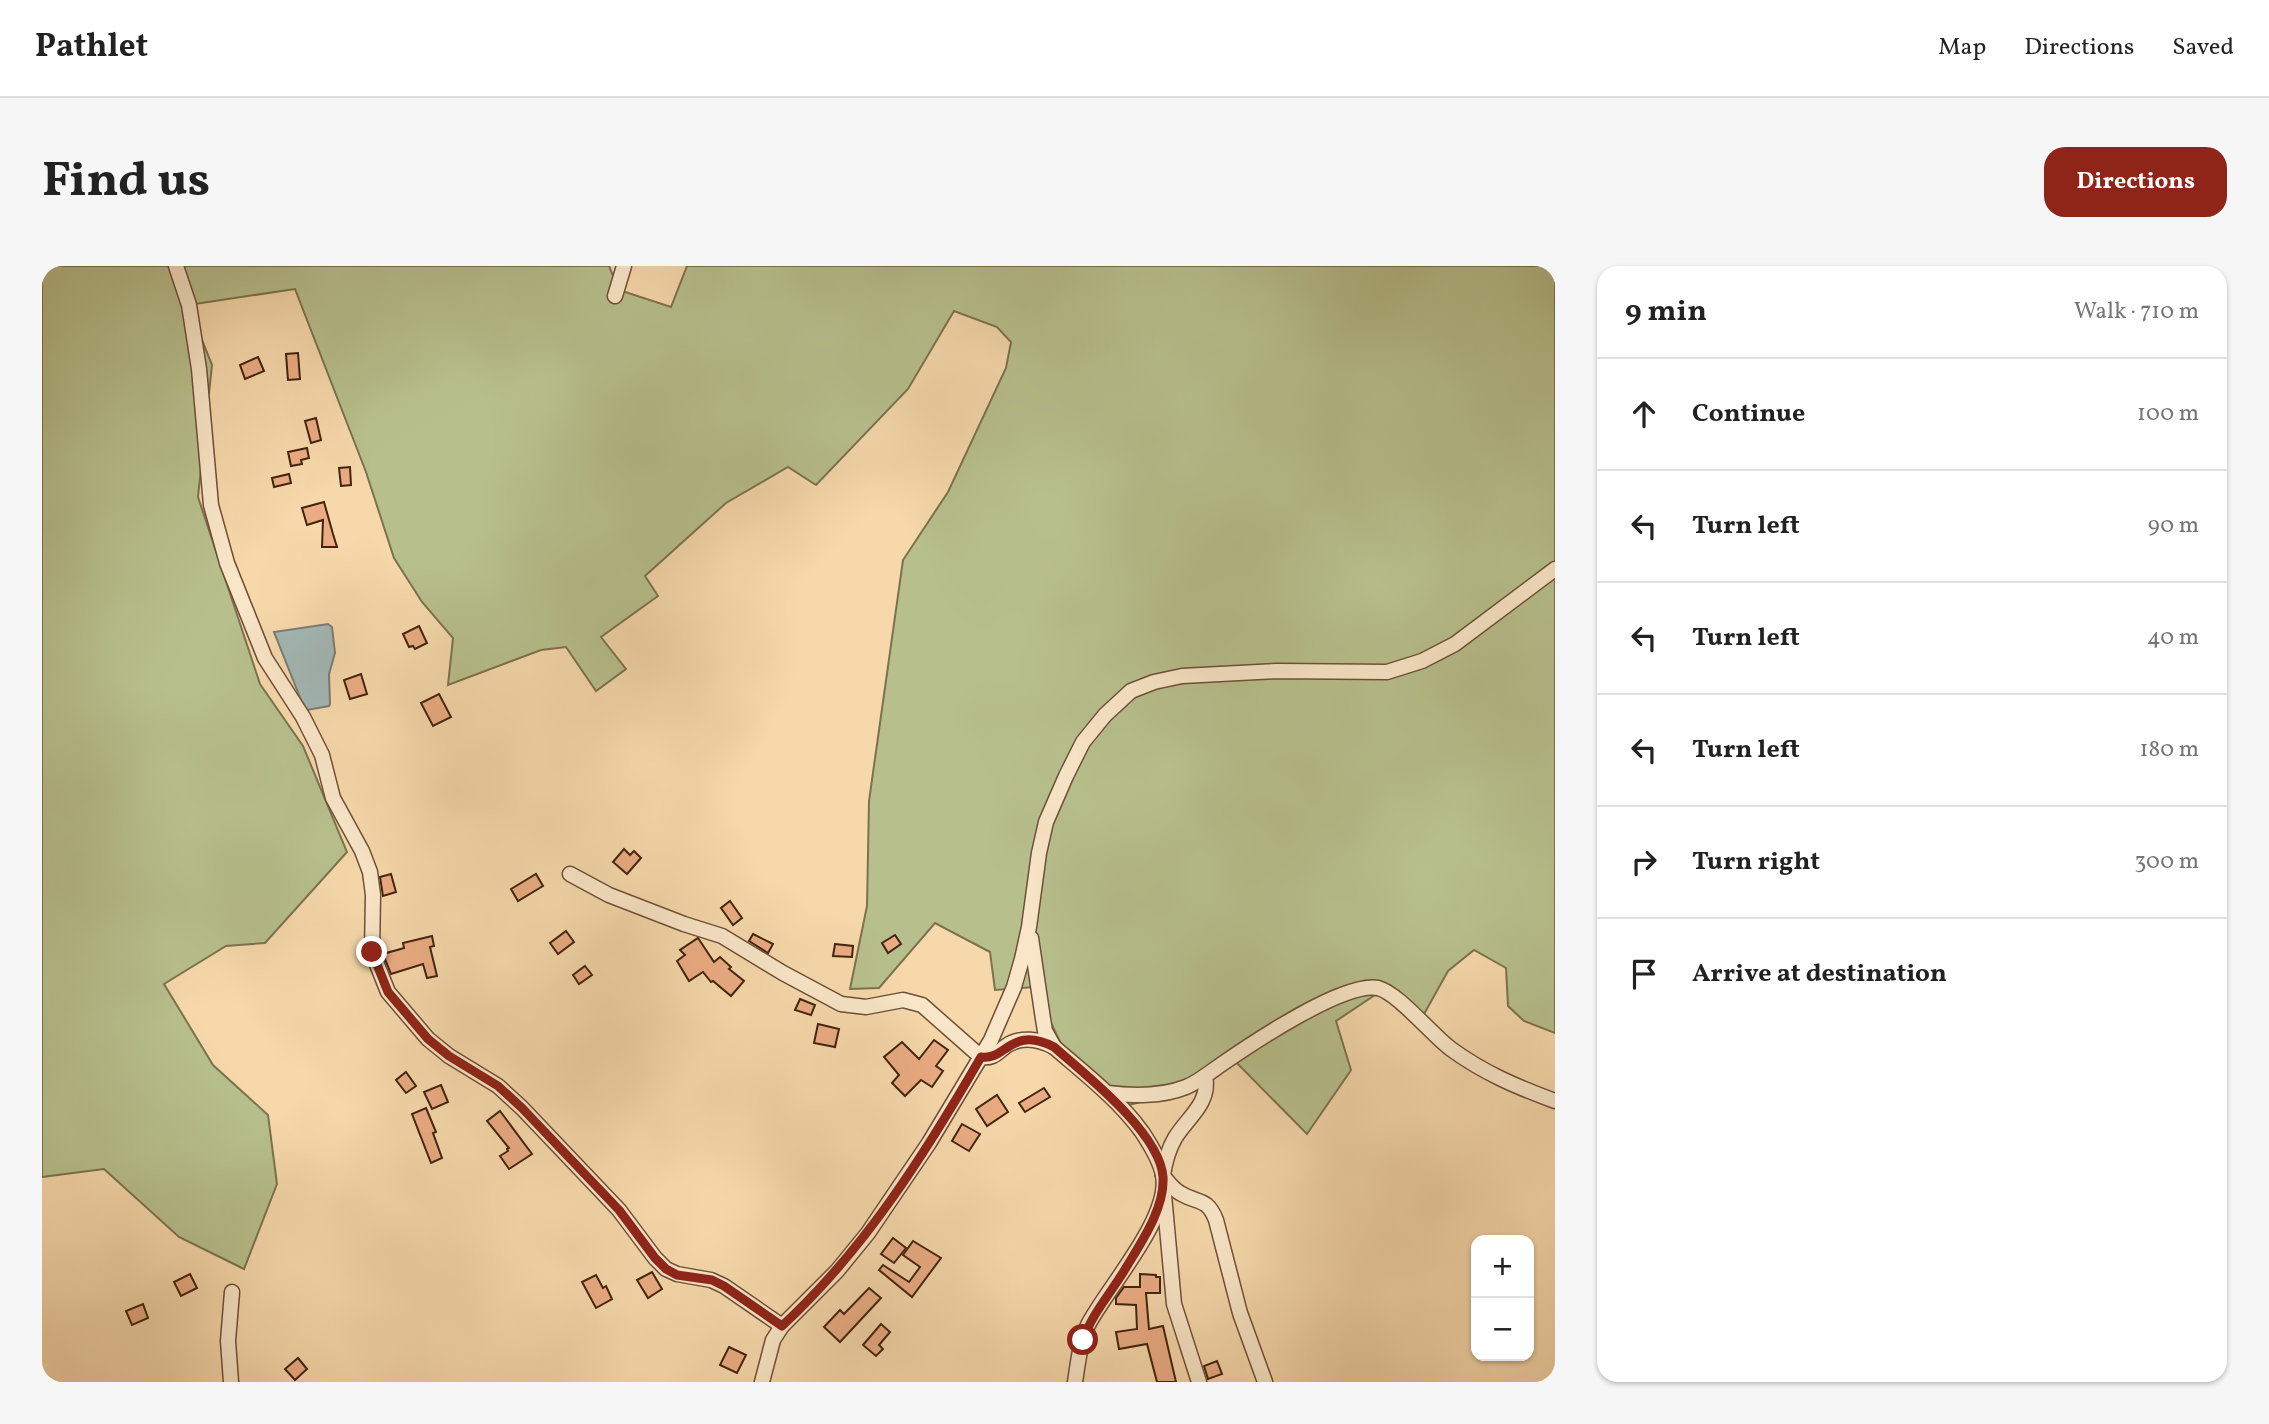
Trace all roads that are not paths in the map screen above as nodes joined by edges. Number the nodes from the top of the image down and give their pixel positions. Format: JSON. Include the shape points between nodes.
{"nodes":[{"id":1,"x":176,"y":266,"type":"edge"},
{"id":2,"x":624,"y":266,"type":"edge"},
{"id":3,"x":615,"y":296,"type":"dead end"},
{"id":4,"x":1555,"y":569,"type":"edge"},
{"id":5,"x":570,"y":874,"type":"dead end"},
{"id":6,"x":1029,"y":927,"type":"junction"},
{"id":7,"x":1054,"y":1047,"type":"junction"},
{"id":8,"x":981,"y":1057,"type":"junction"},
{"id":9,"x":1205,"y":1076,"type":"junction"},
{"id":10,"x":1107,"y":1093,"type":"junction"},
{"id":11,"x":1555,"y":1101,"type":"edge"},
{"id":12,"x":1163,"y":1176,"type":"junction"},
{"id":13,"x":232,"y":1292,"type":"dead end"},
{"id":14,"x":782,"y":1326,"type":"junction"},
{"id":15,"x":231,"y":1382,"type":"edge"},
{"id":16,"x":762,"y":1382,"type":"edge"},
{"id":17,"x":1074,"y":1382,"type":"edge"},
{"id":18,"x":1199,"y":1382,"type":"edge"},
{"id":19,"x":1265,"y":1382,"type":"edge"}],
"edges":[{"from":1,"to":14,"type":"street","via":[[199,369],[211,505],[227,563],[265,657],[322,755],[333,798],[370,872],[372,952],[388,992],[428,1039],[498,1086],[522,1108],[619,1210],[666,1269],[712,1280]]},
{"from":2,"to":3,"type":"street"},
{"from":4,"to":6,"type":"street","via":[[1455,645],[1387,672],[1206,673],[1131,691],[1083,742],[1046,822]]},
{"from":5,"to":8,"type":"street","via":[[609,894],[722,936],[841,1003],[866,1007],[904,1000],[922,1005]]},
{"from":6,"to":7,"type":"street","via":[[1045,1031]]},
{"from":6,"to":8,"type":"street","via":[[1014,987]]},
{"from":7,"to":8,"type":"street","via":[[1022,1040],[992,1057]]},
{"from":7,"to":10,"type":"street"},
{"from":8,"to":14,"type":"street","via":[[868,1233]]},
{"from":9,"to":10,"type":"street","via":[[1171,1092]]},
{"from":9,"to":11,"type":"street","via":[[1323,1003],[1374,988],[1391,995],[1448,1046],[1497,1079]]},
{"from":9,"to":12,"type":"street","via":[[1203,1100],[1170,1147]]},
{"from":10,"to":12,"type":"street","via":[[1142,1133]]},
{"from":12,"to":17,"type":"street","via":[[1161,1196],[1146,1233],[1087,1328]]},
{"from":12,"to":18,"type":"street","via":[[1174,1304]]},
{"from":12,"to":19,"type":"street","via":[[1181,1194],[1212,1209],[1240,1313]]},
{"from":13,"to":15,"type":"street"},
{"from":14,"to":16,"type":"street","via":[[773,1340]]}]}
